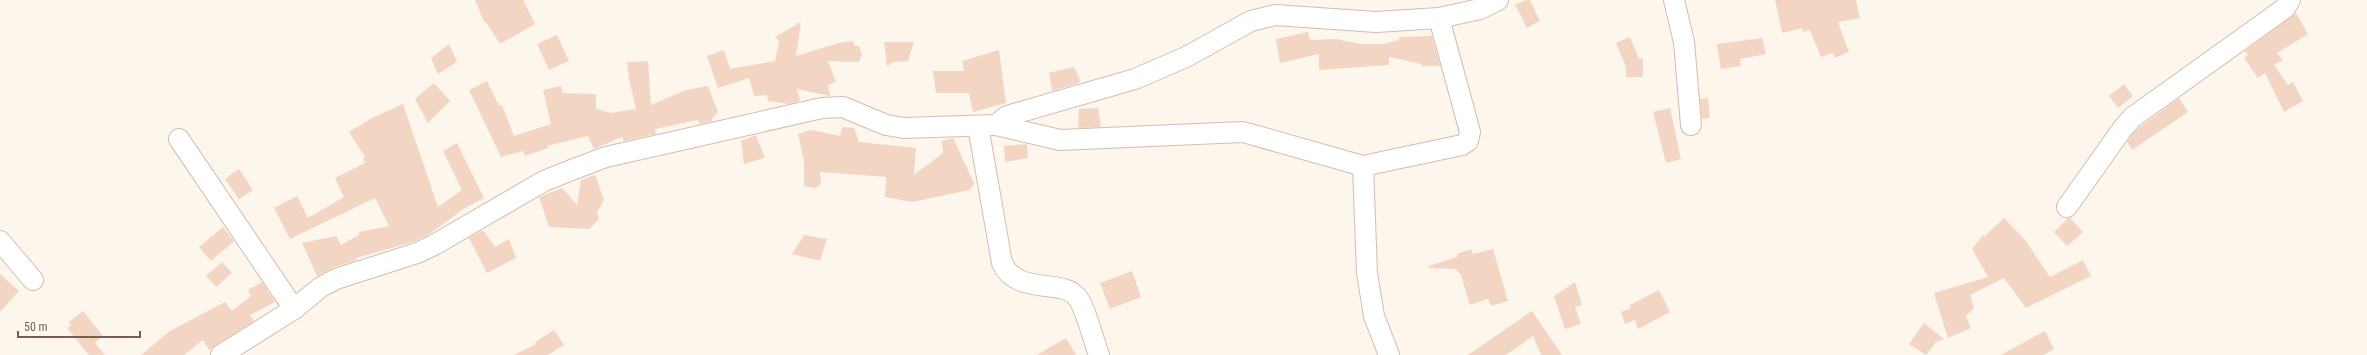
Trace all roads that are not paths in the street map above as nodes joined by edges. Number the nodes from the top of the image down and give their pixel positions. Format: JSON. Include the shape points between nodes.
{"nodes":[{"id":1,"x":1498,"y":0,"type":"edge"},
{"id":2,"x":1674,"y":0,"type":"edge"},
{"id":3,"x":2290,"y":0,"type":"edge"},
{"id":4,"x":1314,"y":9,"type":"edge"},
{"id":5,"x":1449,"y":11,"type":"edge"},
{"id":6,"x":987,"y":125,"type":"junction"},
{"id":7,"x":1691,"y":125,"type":"dead end"},
{"id":8,"x":179,"y":139,"type":"dead end"},
{"id":9,"x":1363,"y":166,"type":"junction"},
{"id":10,"x":2067,"y":207,"type":"dead end"},
{"id":11,"x":1,"y":244,"type":"edge"},
{"id":12,"x":33,"y":280,"type":"dead end"},
{"id":13,"x":294,"y":309,"type":"junction"},
{"id":14,"x":221,"y":355,"type":"edge"},
{"id":15,"x":1099,"y":355,"type":"edge"},
{"id":16,"x":1388,"y":355,"type":"edge"}],
"edges":[{"from":1,"to":5,"type":"street","via":[[1480,9]]},
{"from":2,"to":7,"type":"street","via":[[1684,42]]},
{"from":3,"to":10,"type":"street","via":[[2285,8],[2133,117]]},
{"from":4,"to":5,"type":"street","via":[[1376,22]]},
{"from":4,"to":6,"type":"street","via":[[1251,21],[1186,57],[1135,79],[1008,116]]},
{"from":5,"to":9,"type":"street","via":[[1470,132],[1468,141],[1462,145]]},
{"from":6,"to":9,"type":"street","via":[[1060,140],[1243,132]]},
{"from":6,"to":13,"type":"street","via":[[904,128],[886,125],[842,107],[822,108],[606,157],[544,182],[417,253],[336,279],[321,287]]},
{"from":6,"to":15,"type":"street","via":[[1005,271],[1016,280],[1074,294],[1081,302]]},
{"from":8,"to":13,"type":"street"},
{"from":9,"to":16,"type":"street","via":[[1367,273],[1374,316]]},
{"from":11,"to":12,"type":"street"},
{"from":13,"to":14,"type":"street"}]}
